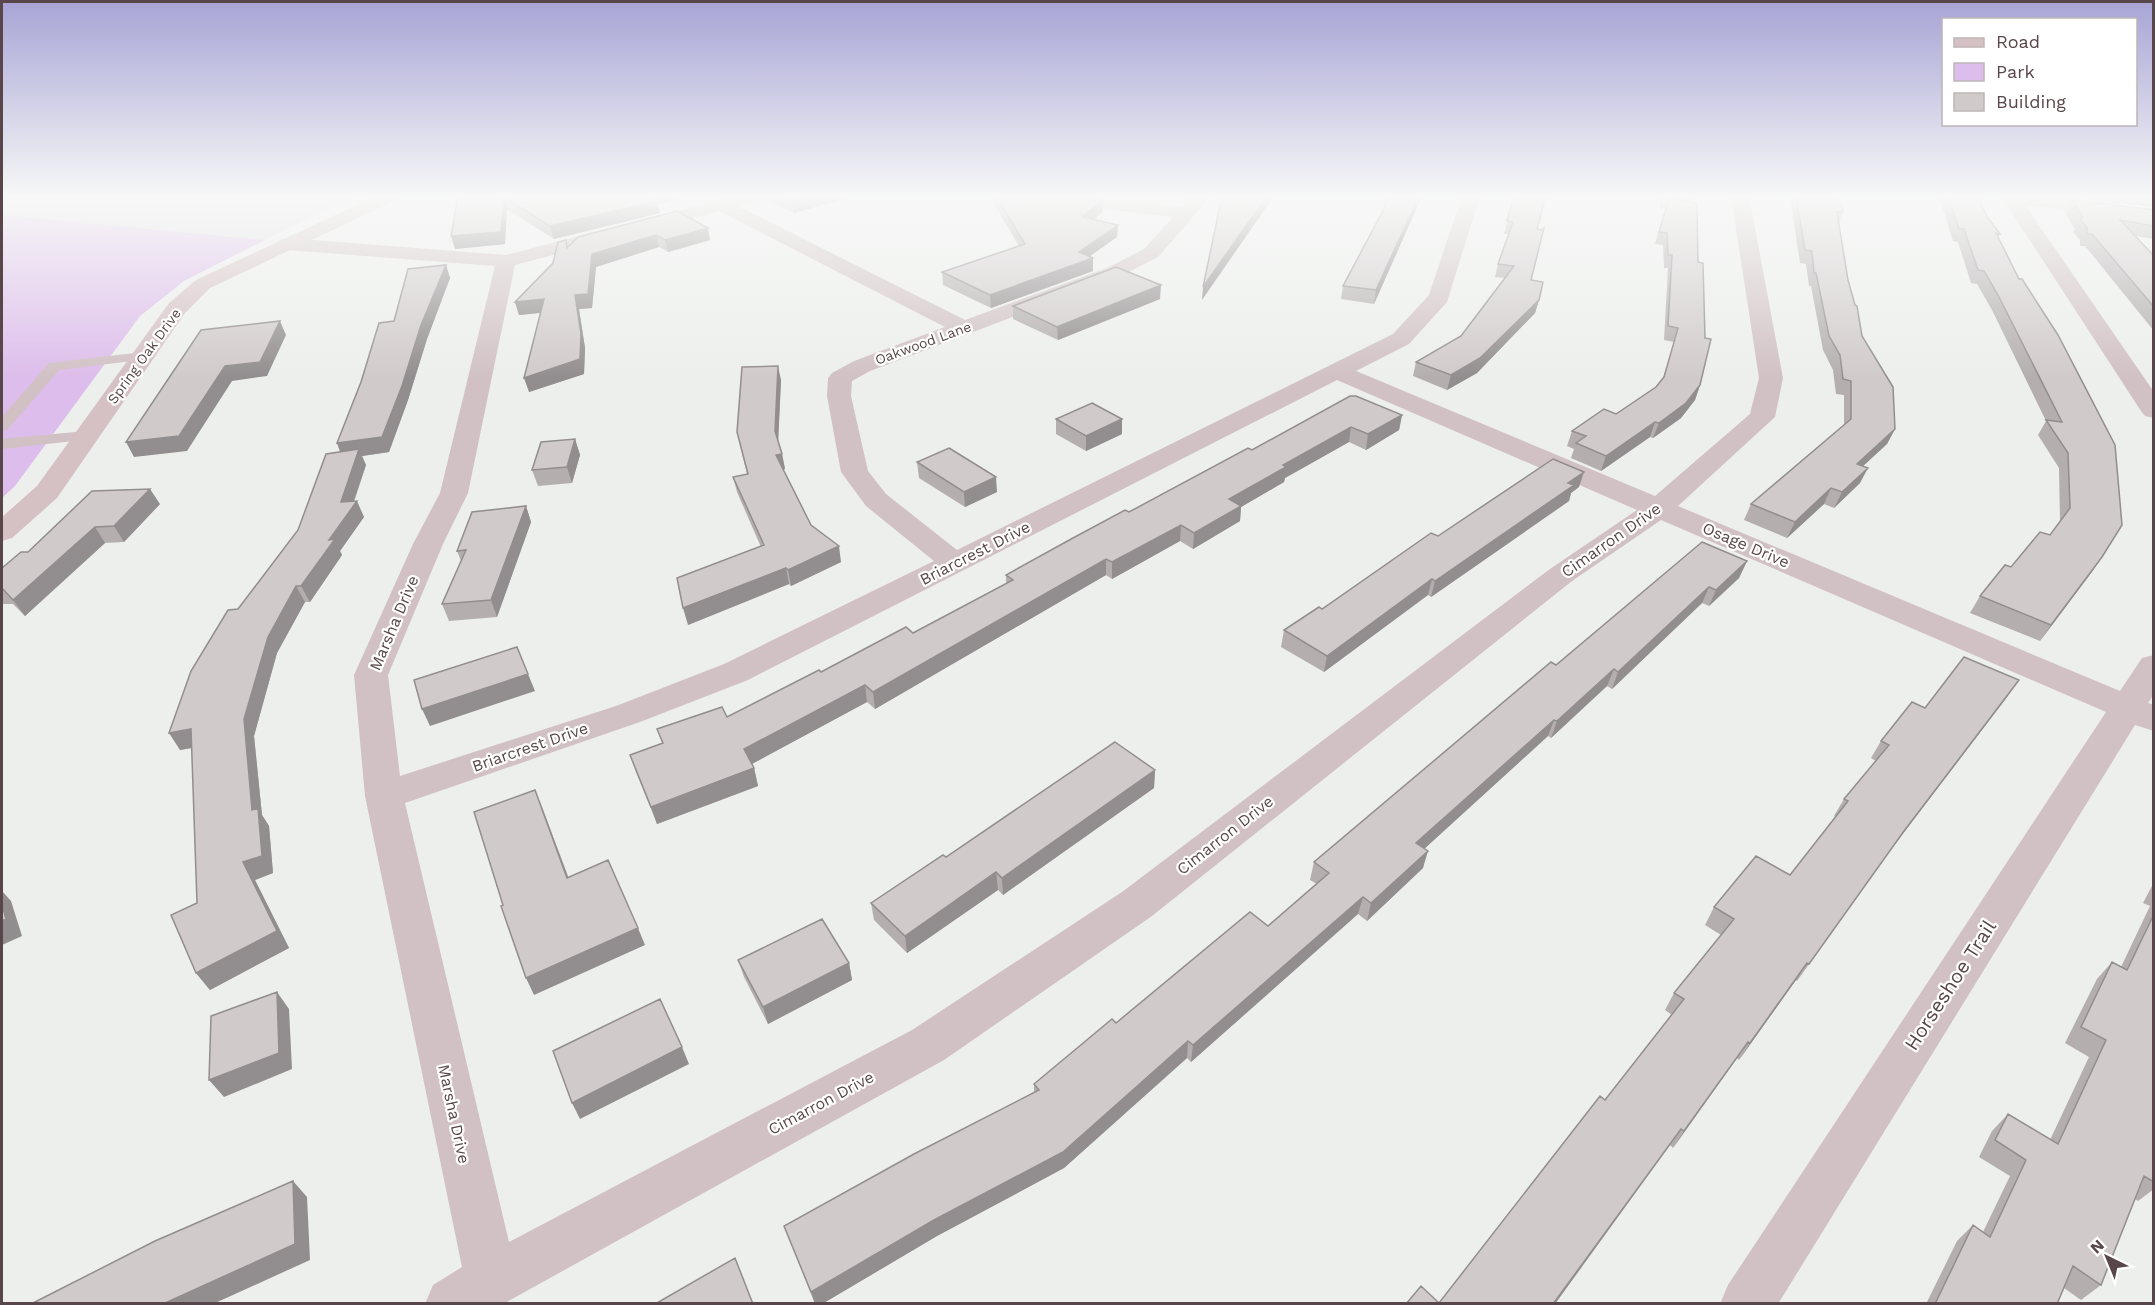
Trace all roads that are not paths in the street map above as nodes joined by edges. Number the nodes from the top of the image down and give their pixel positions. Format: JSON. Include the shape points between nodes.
{"nodes":[{"id":1,"x":260,"y":257,"type":"edge"},
{"id":2,"x":453,"y":257,"type":"edge"},
{"id":3,"x":522,"y":257,"type":"edge"},
{"id":4,"x":824,"y":257,"type":"edge"},
{"id":5,"x":1143,"y":257,"type":"edge"},
{"id":6,"x":1452,"y":257,"type":"edge"},
{"id":7,"x":1750,"y":257,"type":"edge"},
{"id":8,"x":2051,"y":257,"type":"edge"},
{"id":9,"x":506,"y":261,"type":"junction"},
{"id":10,"x":963,"y":328,"type":"junction"},
{"id":11,"x":143,"y":356,"type":"junction"},
{"id":12,"x":1338,"y":372,"type":"junction"},
{"id":13,"x":2154,"y":411,"type":"edge"},
{"id":14,"x":2,"y":426,"type":"edge"},
{"id":15,"x":86,"y":436,"type":"junction"},
{"id":16,"x":2,"y":444,"type":"edge"},
{"id":17,"x":1659,"y":508,"type":"junction"},
{"id":18,"x":2,"y":532,"type":"edge"},
{"id":19,"x":955,"y":563,"type":"junction"},
{"id":20,"x":2154,"y":666,"type":"edge"},
{"id":21,"x":2140,"y":713,"type":"edge"},
{"id":22,"x":384,"y":796,"type":"junction"},
{"id":23,"x":491,"y":1280,"type":"junction"},
{"id":24,"x":452,"y":1304,"type":"edge"},
{"id":25,"x":1747,"y":1304,"type":"edge"}],
"edges":[{"from":1,"to":11,"type":"street","name":"Spring Oak Drive","via":[[203,284],[177,308]]},
{"from":2,"to":9,"type":"street"},
{"from":3,"to":9,"type":"street"},
{"from":4,"to":10,"type":"street"},
{"from":5,"to":10,"type":"street","name":"Oakwood Lane","via":[[1114,272]]},
{"from":6,"to":12,"type":"street","name":"Briarcrest Drive","via":[[1439,297],[1401,339]]},
{"from":7,"to":17,"type":"street","name":"Cimarron Drive","via":[[1771,378],[1762,417]]},
{"from":8,"to":13,"type":"street"},
{"from":9,"to":22,"type":"street","name":"Marsha Drive","via":[[454,493],[371,675]]},
{"from":10,"to":19,"type":"street","name":"Oakwood Lane","via":[[840,378],[839,396],[855,472],[876,500]]},
{"from":11,"to":14,"type":"lane","via":[[54,366]]},
{"from":11,"to":15,"type":"street","name":"Spring Oak Drive"},
{"from":12,"to":17,"type":"street","name":"Osage Drive"},
{"from":12,"to":19,"type":"street","name":"Briarcrest Drive"},
{"from":15,"to":16,"type":"lane"},
{"from":15,"to":18,"type":"street","name":"Spring Oak Drive","via":[[46,492]]},
{"from":17,"to":21,"type":"street","name":"Osage Drive"},
{"from":17,"to":23,"type":"street","name":"Cimarron Drive","via":[[1560,575],[1137,904],[928,1045]]},
{"from":19,"to":22,"type":"street","name":"Briarcrest Drive","via":[[736,672],[628,714]]},
{"from":20,"to":21,"type":"street","name":"Horseshoe Trail"},
{"from":21,"to":25,"type":"street","name":"Horseshoe Trail"},
{"from":22,"to":23,"type":"street","name":"Marsha Drive"},
{"from":23,"to":24,"type":"street","name":"Cimarron Drive"}]}
